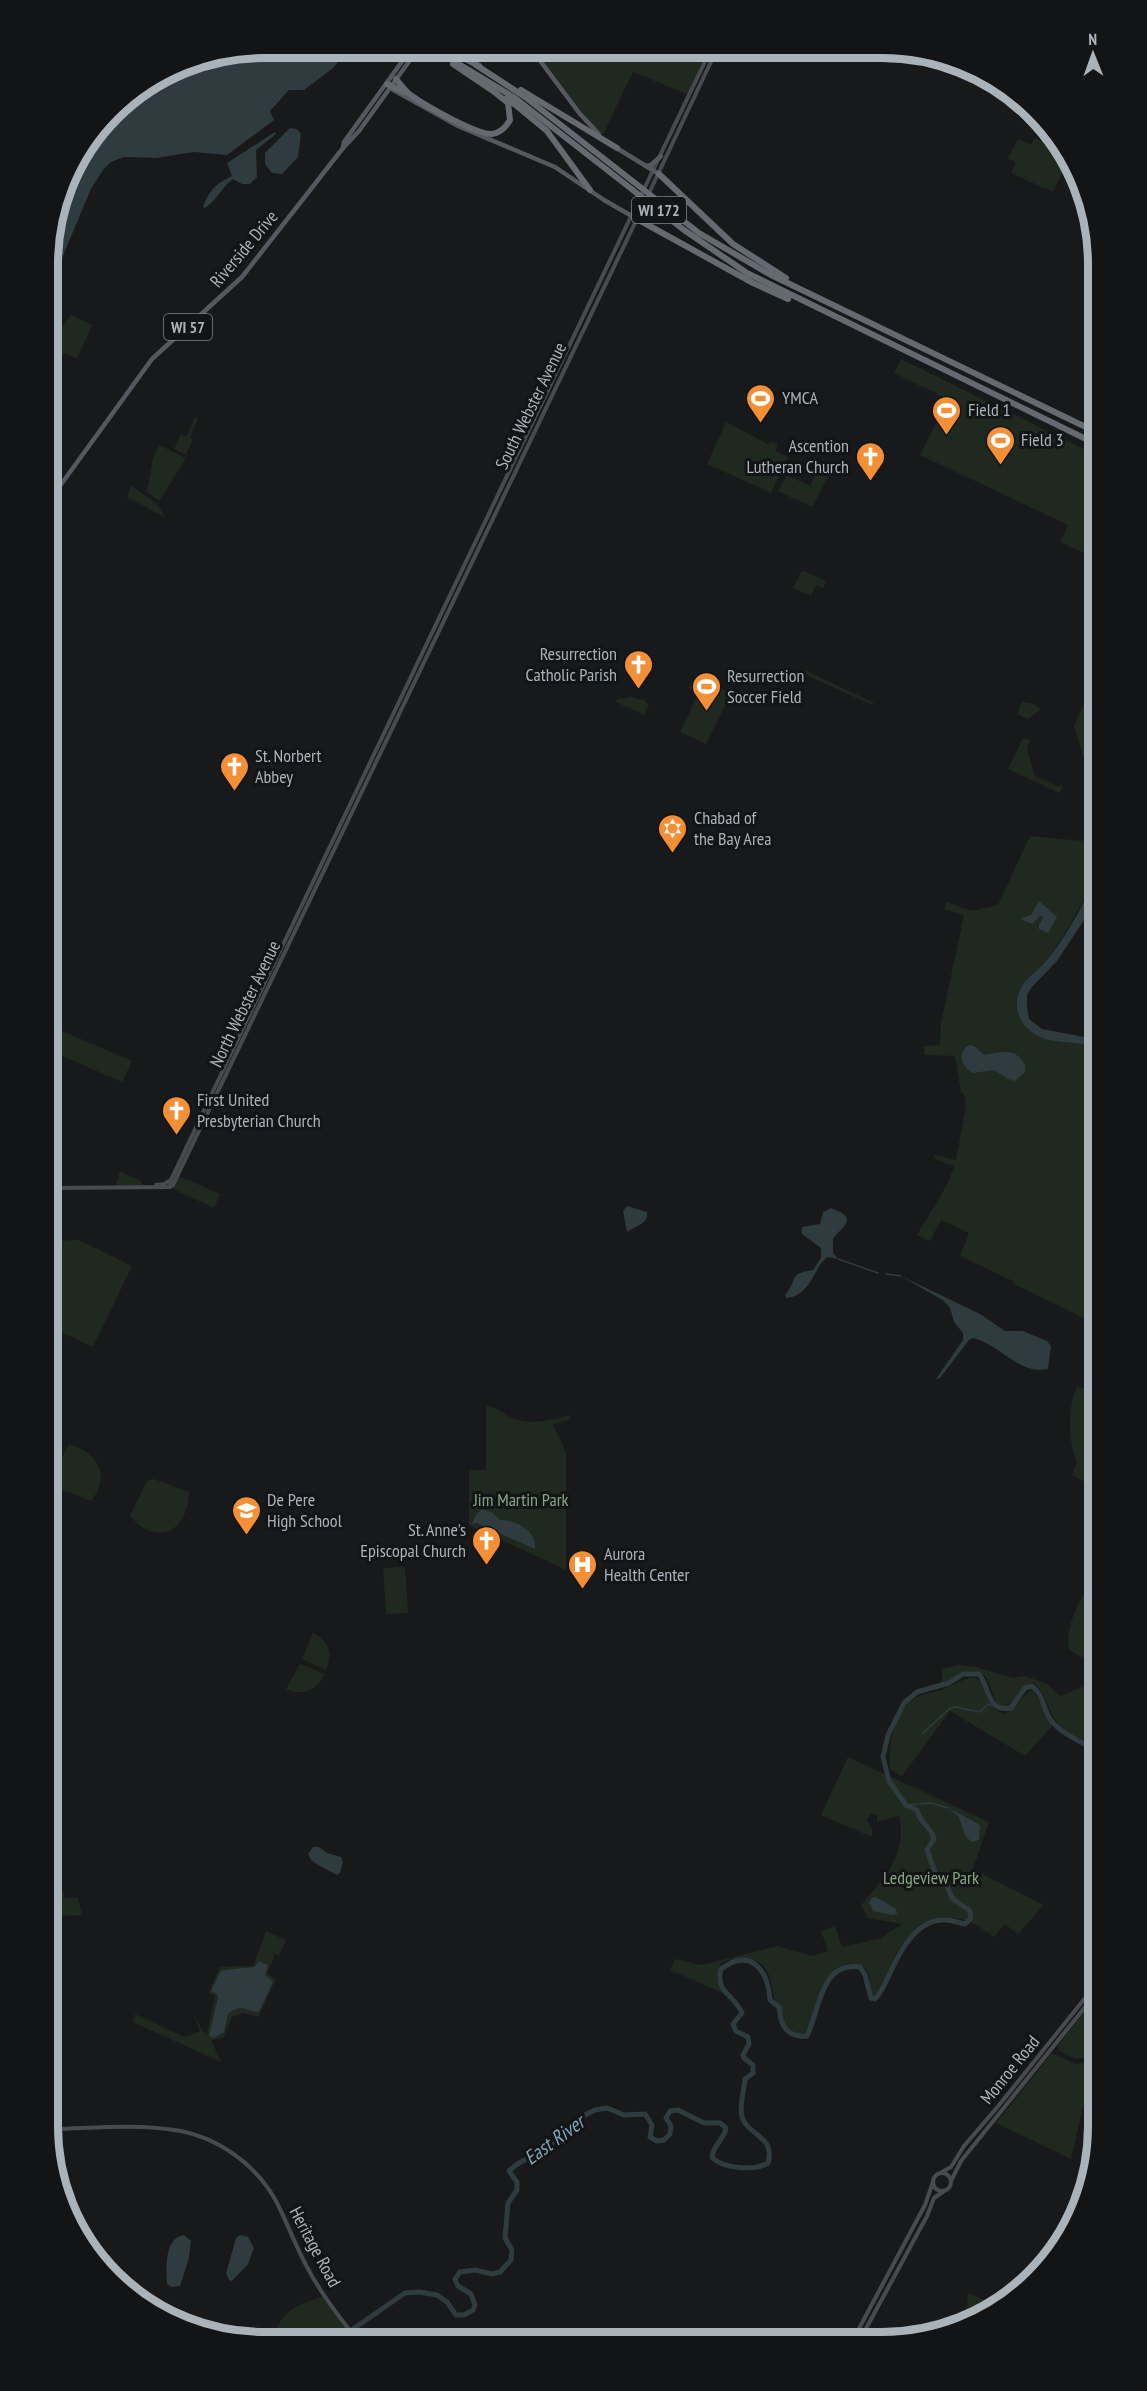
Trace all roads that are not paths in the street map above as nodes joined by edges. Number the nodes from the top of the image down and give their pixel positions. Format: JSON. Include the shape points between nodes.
{"nodes":[{"id":1,"x":708,"y":58,"type":"edge"},
{"id":2,"x":712,"y":58,"type":"edge"},
{"id":3,"x":406,"y":59,"type":"edge"},
{"id":4,"x":411,"y":59,"type":"edge"},
{"id":5,"x":448,"y":59,"type":"edge"},
{"id":6,"x":450,"y":59,"type":"edge"},
{"id":7,"x":465,"y":59,"type":"edge"},
{"id":8,"x":538,"y":59,"type":"edge"},
{"id":9,"x":476,"y":65,"type":"junction"},
{"id":10,"x":392,"y":84,"type":"junction"},
{"id":11,"x":493,"y":90,"type":"junction"},
{"id":12,"x":617,"y":148,"type":"junction"},
{"id":13,"x":661,"y":156,"type":"junction"},
{"id":14,"x":644,"y":165,"type":"junction"},
{"id":15,"x":657,"y":172,"type":"junction"},
{"id":16,"x":590,"y":190,"type":"junction"},
{"id":17,"x":635,"y":218,"type":"junction"},
{"id":18,"x":809,"y":293,"type":"junction"},
{"id":19,"x":828,"y":314,"type":"junction"},
{"id":20,"x":1088,"y":428,"type":"edge"},
{"id":21,"x":529,"y":436,"type":"junction"},
{"id":22,"x":1088,"y":440,"type":"edge"},
{"id":23,"x":59,"y":487,"type":"edge"},
{"id":24,"x":368,"y":771,"type":"junction"},
{"id":25,"x":171,"y":1180,"type":"junction"},
{"id":26,"x":141,"y":1187,"type":"junction"},
{"id":27,"x":170,"y":1187,"type":"junction"},
{"id":28,"x":59,"y":1188,"type":"edge"},
{"id":29,"x":1088,"y":1994,"type":"edge"},
{"id":30,"x":1088,"y":2004,"type":"edge"},
{"id":31,"x":58,"y":2129,"type":"edge"},
{"id":32,"x":942,"y":2172,"type":"junction"},
{"id":33,"x":951,"y":2181,"type":"junction"},
{"id":34,"x":933,"y":2182,"type":"junction"},
{"id":35,"x":944,"y":2191,"type":"junction"},
{"id":36,"x":351,"y":2332,"type":"edge"},
{"id":37,"x":857,"y":2332,"type":"edge"},
{"id":38,"x":864,"y":2332,"type":"edge"}],
"edges":[{"from":1,"to":13,"type":"main road","name":"South Webster Avenue"},
{"from":2,"to":15,"type":"main road","name":"South Webster Avenue"},
{"from":3,"to":10,"type":"main road","name":"Riverside Drive","number":"WI 57"},
{"from":4,"to":10,"type":"main road","name":"Riverside Drive","number":"WI 57"},
{"from":5,"to":11,"type":"highway"},
{"from":6,"to":19,"type":"highway","number":"WI 172","via":[[515,98],[726,260]]},
{"from":7,"to":9,"type":"highway","number":"WI 172"},
{"from":8,"to":12,"type":"main road","via":[[585,121]]},
{"from":9,"to":12,"type":"highway"},
{"from":9,"to":18,"type":"highway","number":"WI 172","via":[[525,97],[699,233]]},
{"from":10,"to":11,"type":"highway","via":[[448,117],[492,134],[505,128],[510,116],[508,103]]},
{"from":10,"to":16,"type":"main road","via":[[458,126],[555,167]]},
{"from":10,"to":23,"type":"main road","name":"Riverside Drive","number":"WI 57","via":[[242,277],[152,359]]},
{"from":11,"to":16,"type":"highway","via":[[542,126]]},
{"from":12,"to":14,"type":"main road"},
{"from":13,"to":14,"type":"main road","via":[[651,165]]},
{"from":13,"to":15,"type":"main road","name":"South Webster Avenue"},
{"from":14,"to":15,"type":"main road"},
{"from":15,"to":17,"type":"main road","name":"South Webster Avenue"},
{"from":15,"to":18,"type":"highway","via":[[734,244]]},
{"from":16,"to":17,"type":"main road"},
{"from":17,"to":19,"type":"highway","via":[[763,288]]},
{"from":17,"to":21,"type":"main road","name":"South Webster Avenue"},
{"from":17,"to":21,"type":"main road","name":"South Webster Avenue","via":[[588,307]]},
{"from":18,"to":20,"type":"highway","number":"WI 172"},
{"from":19,"to":22,"type":"highway","number":"WI 172"},
{"from":21,"to":24,"type":"main road","name":"South Webster Avenue"},
{"from":24,"to":25,"type":"main road","name":"North Webster Avenue"},
{"from":24,"to":27,"type":"main road","name":"North Webster Avenue"},
{"from":25,"to":26,"type":"main road"},
{"from":25,"to":27,"type":"main road","name":"North Webster Avenue"},
{"from":26,"to":27,"type":"main road"},
{"from":26,"to":28,"type":"main road"},
{"from":29,"to":32,"type":"main road","name":"Monroe Road","via":[[951,2167]]},
{"from":30,"to":33,"type":"main road","name":"Monroe Road","via":[[962,2161]]},
{"from":31,"to":36,"type":"main road","name":"Heritage Road","via":[[164,2128],[195,2135],[226,2149],[251,2169],[276,2201],[306,2267]]},
{"from":32,"to":33,"type":"main road"},
{"from":32,"to":34,"type":"main road","via":[[936,2174]]},
{"from":33,"to":35,"type":"main road"},
{"from":34,"to":35,"type":"main road","via":[[937,2190]]},
{"from":34,"to":37,"type":"main road","via":[[925,2205]]},
{"from":35,"to":38,"type":"main road","via":[[934,2198]]}]}
